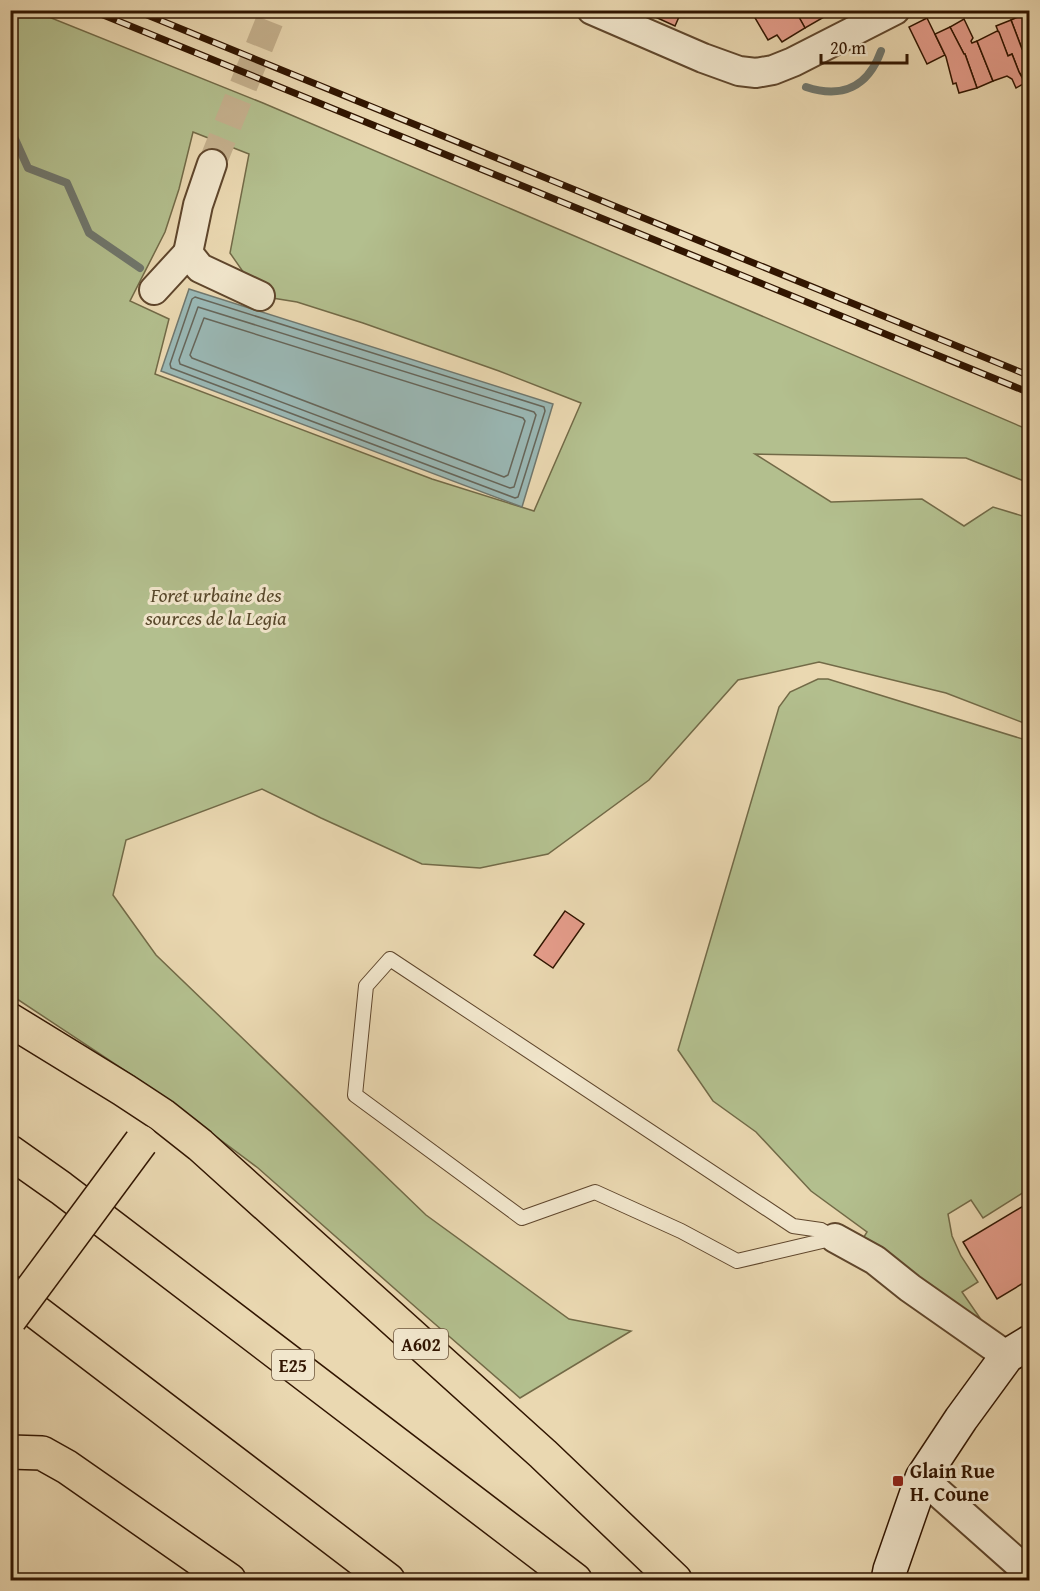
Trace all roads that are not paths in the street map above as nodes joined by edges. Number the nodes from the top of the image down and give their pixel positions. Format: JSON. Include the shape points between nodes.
{"nodes":[{"id":1,"x":592,"y":10,"type":"edge"},
{"id":2,"x":894,"y":11,"type":"edge"},
{"id":3,"x":212,"y":164,"type":"tunnel mouth"},
{"id":4,"x":188,"y":253,"type":"junction"},
{"id":5,"x":154,"y":290,"type":"dead end"},
{"id":6,"x":260,"y":296,"type":"dead end"},
{"id":7,"x":10,"y":1020,"type":"edge"},
{"id":8,"x":162,"y":1115,"type":"junction"},
{"id":9,"x":10,"y":1152,"type":"edge"},
{"id":10,"x":835,"y":1238,"type":"junction"},
{"id":11,"x":10,"y":1292,"type":"edge"},
{"id":12,"x":10,"y":1318,"type":"edge"},
{"id":13,"x":1018,"y":1349,"type":"edge"},
{"id":14,"x":10,"y":1452,"type":"edge"},
{"id":15,"x":922,"y":1478,"type":"junction"},
{"id":16,"x":1029,"y":1574,"type":"edge"},
{"id":17,"x":229,"y":1581,"type":"edge"},
{"id":18,"x":388,"y":1581,"type":"edge"},
{"id":19,"x":575,"y":1581,"type":"edge"},
{"id":20,"x":675,"y":1581,"type":"edge"},
{"id":21,"x":888,"y":1581,"type":"edge"}],
"edges":[{"from":1,"to":2,"type":"street","via":[[703,58],[756,73],[793,62]]},
{"from":3,"to":4,"type":"street","via":[[198,204]]},
{"from":4,"to":5,"type":"street"},
{"from":4,"to":6,"type":"street","via":[[200,268]]},
{"from":7,"to":8,"type":"highway","number":"A602"},
{"from":8,"to":12,"type":"highway","bridge":true},
{"from":8,"to":20,"type":"highway","number":"A602","via":[[543,1454]]},
{"from":9,"to":19,"type":"highway","number":"E25"},
{"from":10,"to":10,"type":"lane","via":[[821,1230],[793,1227],[390,959],[366,987],[355,1095],[522,1218],[595,1192],[737,1261]]},
{"from":10,"to":13,"type":"street","via":[[875,1260],[910,1288]]},
{"from":11,"to":18,"type":"highway"},
{"from":13,"to":15,"type":"main road","via":[[961,1419]]},
{"from":14,"to":17,"type":"highway","via":[[42,1453],[67,1467]]},
{"from":15,"to":16,"type":"street"},
{"from":15,"to":21,"type":"main road"}]}
